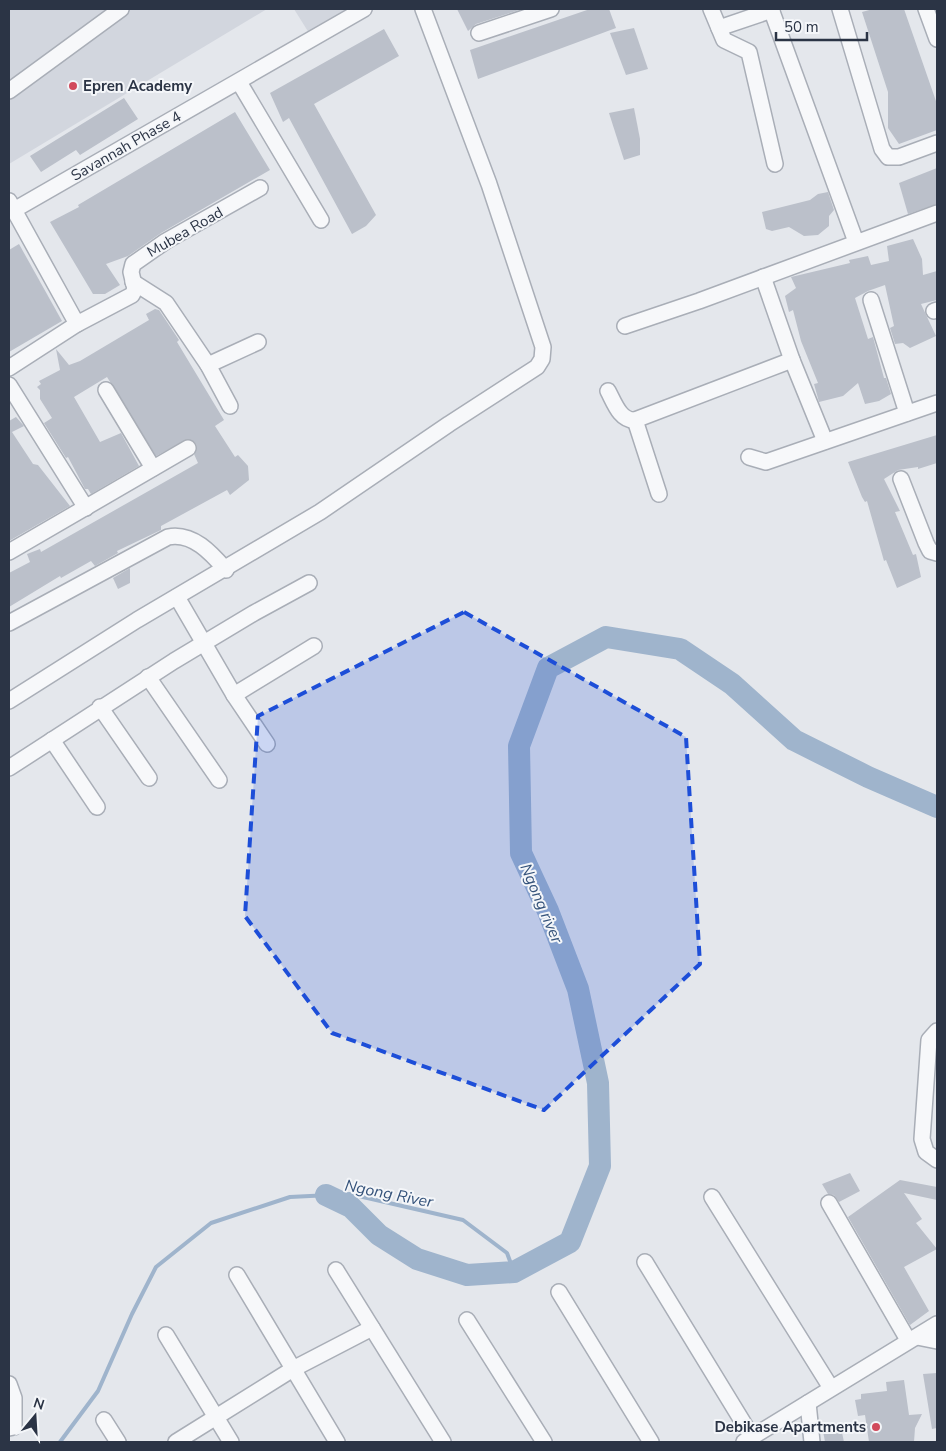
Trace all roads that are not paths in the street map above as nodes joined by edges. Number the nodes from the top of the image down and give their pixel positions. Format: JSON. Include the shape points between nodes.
{"nodes":[{"id":1,"x":121,"y":9,"type":"edge"},
{"id":2,"x":364,"y":9,"type":"edge"},
{"id":3,"x":423,"y":9,"type":"edge"},
{"id":4,"x":551,"y":9,"type":"edge"},
{"id":5,"x":712,"y":9,"type":"edge"},
{"id":6,"x":840,"y":9,"type":"edge"},
{"id":7,"x":926,"y":9,"type":"edge"},
{"id":8,"x":772,"y":10,"type":"edge"},
{"id":9,"x":719,"y":28,"type":"junction"},
{"id":10,"x":479,"y":33,"type":"dead end"},
{"id":11,"x":937,"y":39,"type":"edge"},
{"id":12,"x":239,"y":82,"type":"junction"},
{"id":13,"x":9,"y":90,"type":"edge"},
{"id":14,"x":937,"y":143,"type":"edge"},
{"id":15,"x":775,"y":164,"type":"dead end"},
{"id":16,"x":260,"y":188,"type":"dead end"},
{"id":17,"x":11,"y":206,"type":"edge"},
{"id":18,"x":937,"y":213,"type":"edge"},
{"id":19,"x":321,"y":220,"type":"dead end"},
{"id":20,"x":856,"y":242,"type":"junction"},
{"id":21,"x":763,"y":277,"type":"junction"},
{"id":22,"x":133,"y":282,"type":"junction"},
{"id":23,"x":871,"y":300,"type":"dead end"},
{"id":24,"x":77,"y":324,"type":"junction"},
{"id":25,"x":625,"y":326,"type":"dead end"},
{"id":26,"x":258,"y":342,"type":"dead end"},
{"id":27,"x":792,"y":360,"type":"junction"},
{"id":28,"x":208,"y":365,"type":"junction"},
{"id":29,"x":9,"y":368,"type":"edge"},
{"id":30,"x":9,"y":386,"type":"edge"},
{"id":31,"x":106,"y":390,"type":"dead end"},
{"id":32,"x":608,"y":391,"type":"dead end"},
{"id":33,"x":937,"y":403,"type":"edge"},
{"id":34,"x":230,"y":406,"type":"dead end"},
{"id":35,"x":907,"y":413,"type":"junction"},
{"id":36,"x":635,"y":420,"type":"junction"},
{"id":37,"x":825,"y":441,"type":"junction"},
{"id":38,"x":188,"y":448,"type":"dead end"},
{"id":39,"x":749,"y":457,"type":"dead end"},
{"id":40,"x":152,"y":468,"type":"junction"},
{"id":41,"x":901,"y":479,"type":"dead end"},
{"id":42,"x":659,"y":494,"type":"dead end"},
{"id":43,"x":86,"y":508,"type":"junction"},
{"id":44,"x":9,"y":552,"type":"edge"},
{"id":45,"x":937,"y":553,"type":"edge"},
{"id":46,"x":226,"y":570,"type":"junction"},
{"id":47,"x":309,"y":583,"type":"dead end"},
{"id":48,"x":177,"y":597,"type":"junction"},
{"id":49,"x":9,"y":623,"type":"edge"},
{"id":50,"x":204,"y":644,"type":"junction"},
{"id":51,"x":314,"y":646,"type":"dead end"},
{"id":52,"x":148,"y":677,"type":"junction"},
{"id":53,"x":234,"y":695,"type":"junction"},
{"id":54,"x":9,"y":701,"type":"edge"},
{"id":55,"x":100,"y":707,"type":"junction"},
{"id":56,"x":52,"y":740,"type":"junction"},
{"id":57,"x":267,"y":744,"type":"dead end"},
{"id":58,"x":9,"y":768,"type":"edge"},
{"id":59,"x":149,"y":778,"type":"dead end"},
{"id":60,"x":219,"y":780,"type":"dead end"},
{"id":61,"x":97,"y":808,"type":"dead end"},
{"id":62,"x":937,"y":1031,"type":"edge"},
{"id":63,"x":937,"y":1160,"type":"edge"},
{"id":64,"x":712,"y":1197,"type":"dead end"},
{"id":65,"x":829,"y":1202,"type":"dead end"},
{"id":66,"x":645,"y":1262,"type":"dead end"},
{"id":67,"x":336,"y":1270,"type":"dead end"},
{"id":68,"x":238,"y":1275,"type":"dead end"},
{"id":69,"x":559,"y":1292,"type":"dead end"},
{"id":70,"x":467,"y":1320,"type":"dead end"},
{"id":71,"x":937,"y":1324,"type":"edge"},
{"id":72,"x":372,"y":1328,"type":"junction"},
{"id":73,"x":166,"y":1335,"type":"dead end"},
{"id":74,"x":912,"y":1338,"type":"junction"},
{"id":75,"x":937,"y":1341,"type":"edge"},
{"id":76,"x":294,"y":1369,"type":"junction"},
{"id":77,"x":9,"y":1384,"type":"edge"},
{"id":78,"x":831,"y":1388,"type":"junction"},
{"id":79,"x":808,"y":1403,"type":"junction"},
{"id":80,"x":216,"y":1417,"type":"junction"},
{"id":81,"x":104,"y":1420,"type":"dead end"},
{"id":82,"x":9,"y":1428,"type":"edge"},
{"id":83,"x":748,"y":1440,"type":"edge"},
{"id":84,"x":118,"y":1442,"type":"edge"},
{"id":85,"x":176,"y":1442,"type":"edge"},
{"id":86,"x":231,"y":1442,"type":"edge"},
{"id":87,"x":337,"y":1442,"type":"edge"},
{"id":88,"x":443,"y":1442,"type":"edge"},
{"id":89,"x":544,"y":1442,"type":"edge"},
{"id":90,"x":651,"y":1442,"type":"edge"},
{"id":91,"x":812,"y":1442,"type":"edge"}],
"edges":[{"from":1,"to":13,"type":"street"},
{"from":2,"to":12,"type":"street","name":"Savannah Phase 4"},
{"from":3,"to":46,"type":"street","via":[[489,184],[543,347],[542,359],[527,375],[448,424],[347,495]]},
{"from":4,"to":10,"type":"street"},
{"from":5,"to":9,"type":"street"},
{"from":6,"to":14,"type":"street","via":[[882,150],[888,156],[899,157]]},
{"from":7,"to":11,"type":"street"},
{"from":8,"to":9,"type":"street"},
{"from":8,"to":20,"type":"street"},
{"from":9,"to":15,"type":"street","via":[[724,40],[749,52]]},
{"from":12,"to":17,"type":"street","name":"Savannah Phase 4"},
{"from":12,"to":19,"type":"street"},
{"from":16,"to":22,"type":"street","name":"Mubea Road","via":[[166,240],[137,261],[131,272]]},
{"from":17,"to":24,"type":"street","name":"Savannah Phase 4"},
{"from":18,"to":20,"type":"street"},
{"from":20,"to":21,"type":"street"},
{"from":21,"to":25,"type":"street"},
{"from":21,"to":27,"type":"street"},
{"from":22,"to":24,"type":"street","name":"Mubea Road","via":[[135,289],[132,295]]},
{"from":22,"to":28,"type":"street","via":[[166,303]]},
{"from":23,"to":35,"type":"street"},
{"from":24,"to":29,"type":"street","name":"Mubea Road"},
{"from":26,"to":28,"type":"street"},
{"from":27,"to":36,"type":"street"},
{"from":27,"to":37,"type":"street"},
{"from":28,"to":34,"type":"street"},
{"from":30,"to":43,"type":"street"},
{"from":31,"to":40,"type":"street"},
{"from":32,"to":36,"type":"street","via":[[622,416]]},
{"from":33,"to":35,"type":"street"},
{"from":35,"to":37,"type":"street"},
{"from":36,"to":42,"type":"street"},
{"from":37,"to":39,"type":"street","via":[[766,462]]},
{"from":38,"to":40,"type":"street"},
{"from":40,"to":43,"type":"street"},
{"from":41,"to":45,"type":"street","via":[[926,543],[930,551]]},
{"from":43,"to":44,"type":"street"},
{"from":46,"to":48,"type":"street"},
{"from":46,"to":49,"type":"street","via":[[206,548],[182,537],[168,537]]},
{"from":47,"to":50,"type":"street"},
{"from":48,"to":50,"type":"street"},
{"from":48,"to":54,"type":"street"},
{"from":50,"to":52,"type":"street"},
{"from":50,"to":53,"type":"street"},
{"from":51,"to":53,"type":"street"},
{"from":52,"to":55,"type":"street"},
{"from":52,"to":60,"type":"street"},
{"from":53,"to":57,"type":"street"},
{"from":55,"to":56,"type":"street"},
{"from":55,"to":59,"type":"street"},
{"from":56,"to":58,"type":"street"},
{"from":56,"to":61,"type":"street"},
{"from":62,"to":63,"type":"street","via":[[929,1040],[922,1139],[926,1152]]},
{"from":64,"to":78,"type":"street"},
{"from":65,"to":74,"type":"street"},
{"from":66,"to":83,"type":"street"},
{"from":67,"to":72,"type":"street"},
{"from":68,"to":76,"type":"street"},
{"from":69,"to":90,"type":"street"},
{"from":70,"to":89,"type":"street"},
{"from":71,"to":74,"type":"street"},
{"from":72,"to":76,"type":"street"},
{"from":72,"to":88,"type":"street"},
{"from":73,"to":80,"type":"street"},
{"from":74,"to":75,"type":"street"},
{"from":74,"to":78,"type":"street"},
{"from":76,"to":80,"type":"street"},
{"from":76,"to":87,"type":"street"},
{"from":77,"to":82,"type":"street","via":[[14,1398],[14,1427]]},
{"from":78,"to":79,"type":"street"},
{"from":79,"to":83,"type":"street"},
{"from":79,"to":91,"type":"street"},
{"from":80,"to":85,"type":"street"},
{"from":80,"to":86,"type":"street"},
{"from":81,"to":84,"type":"street"}]}
